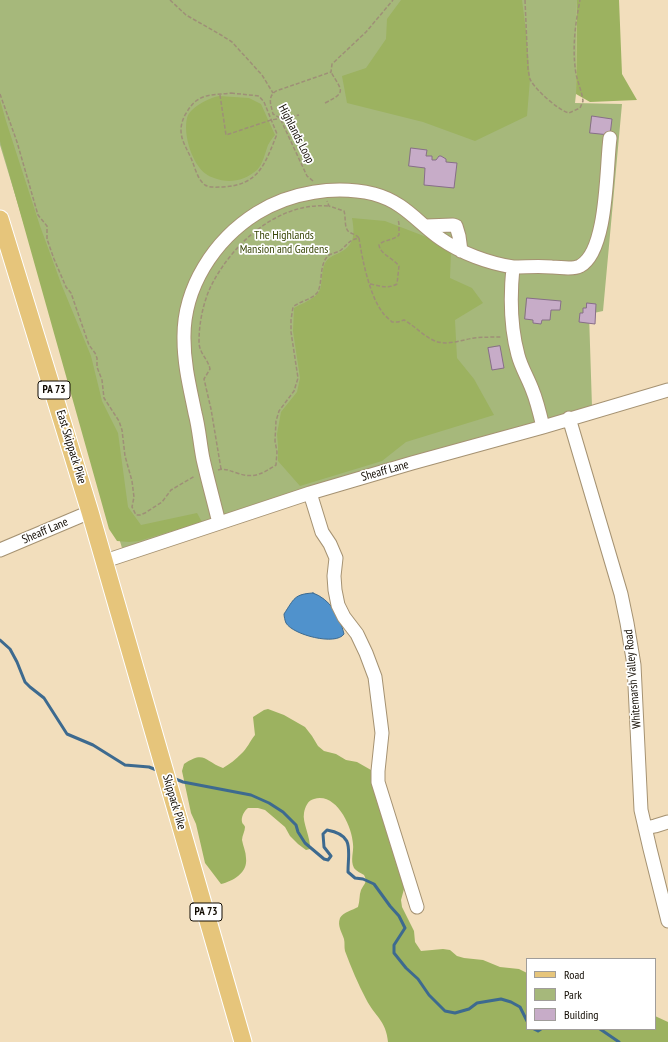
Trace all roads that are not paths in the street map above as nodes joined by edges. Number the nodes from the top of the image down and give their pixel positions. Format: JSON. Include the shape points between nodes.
{"nodes":[{"id":1,"x":610,"y":138,"type":"dead end"},
{"id":2,"x":0,"y":219,"type":"edge"},
{"id":3,"x":426,"y":226,"type":"junction"},
{"id":4,"x":461,"y":250,"type":"junction"},
{"id":5,"x":513,"y":267,"type":"junction"},
{"id":6,"x":668,"y":390,"type":"edge"},
{"id":7,"x":569,"y":418,"type":"junction"},
{"id":8,"x":543,"y":427,"type":"junction"},
{"id":9,"x":310,"y":493,"type":"junction"},
{"id":10,"x":90,"y":512,"type":"junction"},
{"id":11,"x":219,"y":523,"type":"junction"},
{"id":12,"x":0,"y":550,"type":"edge"},
{"id":13,"x":105,"y":561,"type":"junction"},
{"id":14,"x":668,"y":822,"type":"edge"},
{"id":15,"x":645,"y":828,"type":"junction"},
{"id":16,"x":417,"y":907,"type":"dead end"},
{"id":17,"x":668,"y":921,"type":"edge"},
{"id":18,"x":243,"y":1042,"type":"edge"}],
"edges":[{"from":1,"to":5,"type":"street","via":[[602,219],[597,239],[586,260],[579,266],[570,268]]},
{"from":2,"to":10,"type":"main road","name":"East Skippack Pike","number":"PA 73"},
{"from":3,"to":4,"type":"street"},
{"from":3,"to":4,"type":"street","via":[[456,226]]},
{"from":3,"to":11,"type":"street","via":[[409,211],[382,196],[355,191],[313,192],[267,206],[241,224],[215,250],[191,295],[186,310],[184,339],[187,380]]},
{"from":4,"to":5,"type":"street"},
{"from":5,"to":8,"type":"street","via":[[511,302],[514,336],[518,357],[532,389]]},
{"from":6,"to":7,"type":"street","name":"Sheaff Lane"},
{"from":7,"to":8,"type":"street","name":"Sheaff Lane"},
{"from":7,"to":15,"type":"street","name":"Whitemarsh Valley Road","via":[[627,622],[634,665],[641,810]]},
{"from":8,"to":9,"type":"street","name":"Sheaff Lane"},
{"from":9,"to":11,"type":"street","name":"Sheaff Lane"},
{"from":9,"to":16,"type":"street","via":[[322,532],[336,558],[334,576],[338,605],[358,634],[375,677],[382,732],[378,782]]},
{"from":10,"to":12,"type":"street","name":"Sheaff Lane"},
{"from":10,"to":13,"type":"main road","name":"East Skippack Pike","number":"PA 73"},
{"from":11,"to":13,"type":"street","name":"Sheaff Lane"},
{"from":13,"to":18,"type":"main road","name":"Skippack Pike","number":"PA 73"},
{"from":14,"to":15,"type":"street"},
{"from":15,"to":17,"type":"street","name":"Whitemarsh Valley Road"}]}
